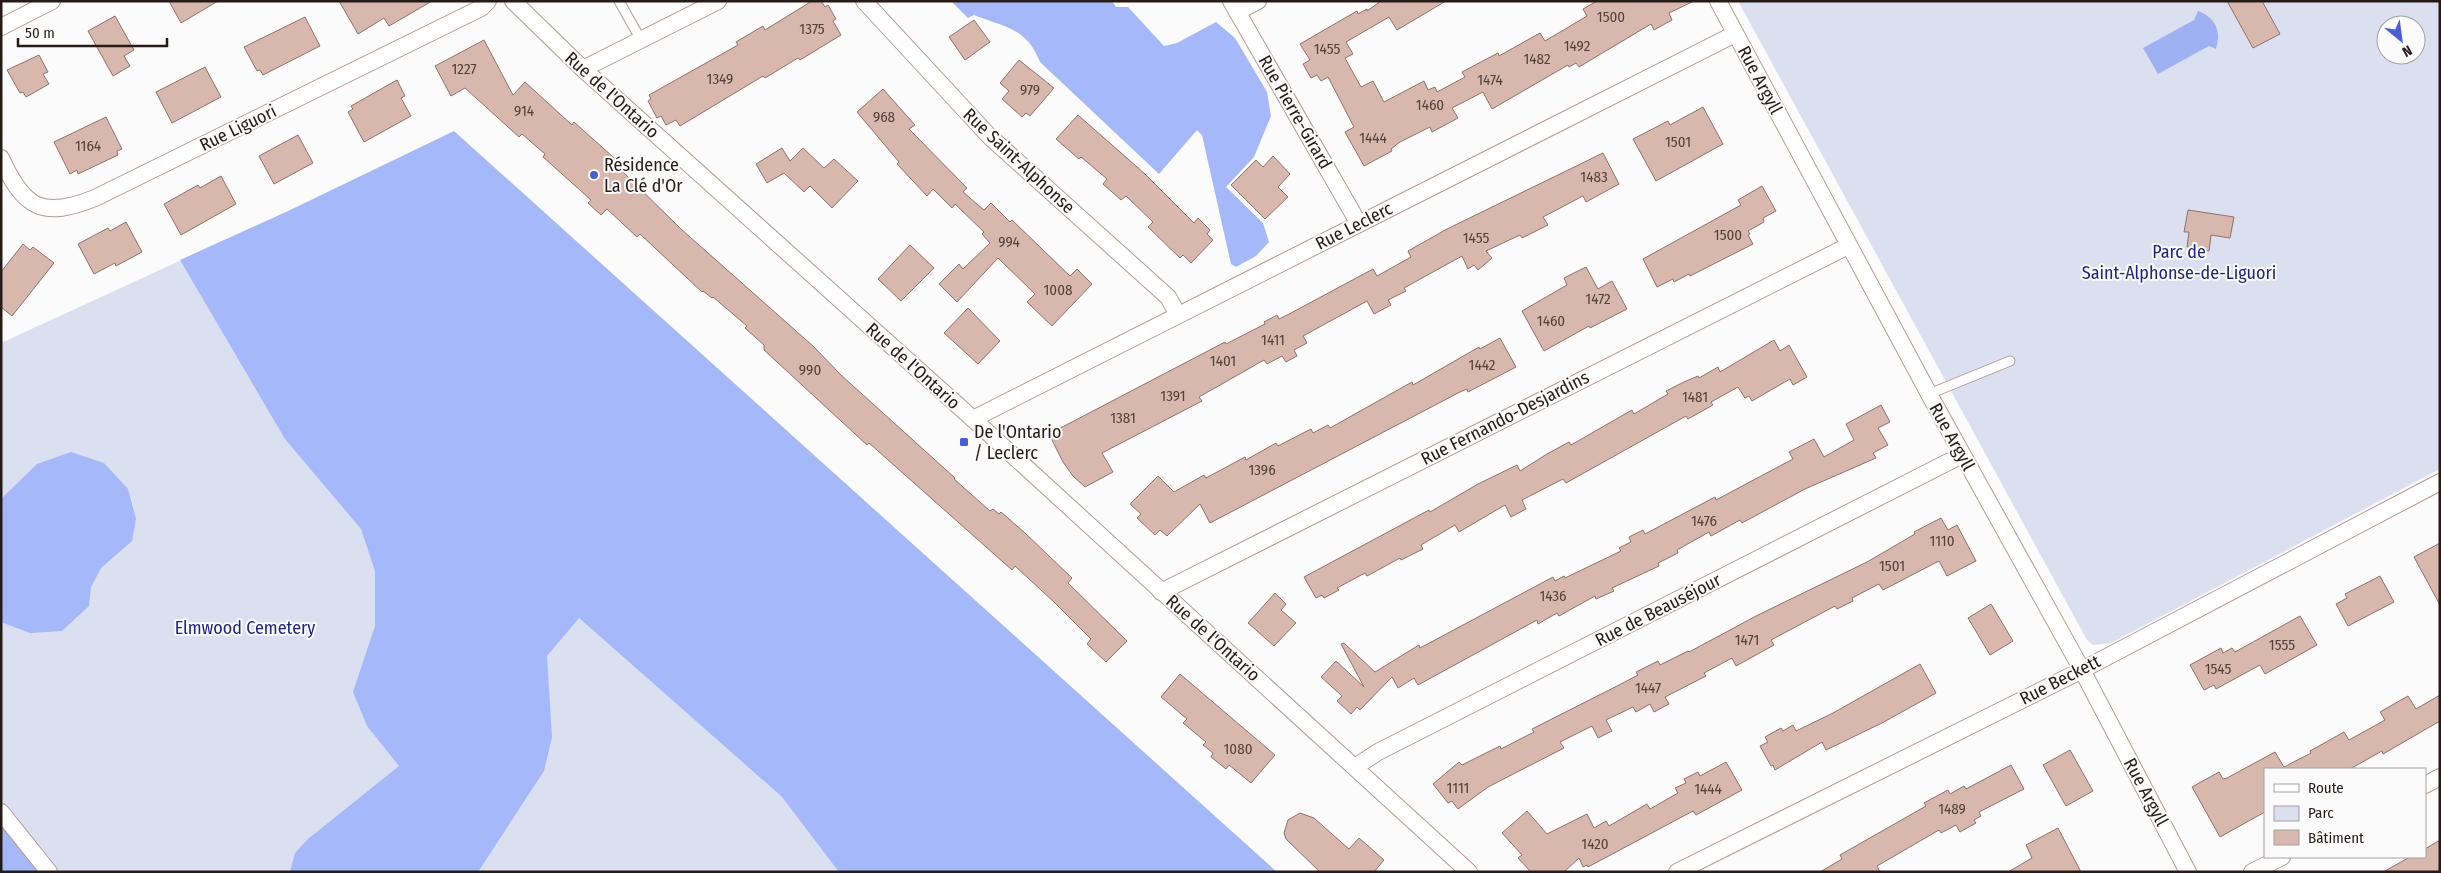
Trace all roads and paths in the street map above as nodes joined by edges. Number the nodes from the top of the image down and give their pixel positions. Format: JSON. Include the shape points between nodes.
{"nodes":[{"id":1,"x":52,"y":1,"type":"edge"},
{"id":2,"x":488,"y":1,"type":"edge"},
{"id":3,"x":513,"y":1,"type":"edge"},
{"id":4,"x":619,"y":1,"type":"edge"},
{"id":5,"x":718,"y":1,"type":"edge"},
{"id":6,"x":864,"y":1,"type":"edge"},
{"id":7,"x":1258,"y":1,"type":"edge"},
{"id":8,"x":1718,"y":1,"type":"edge"},
{"id":9,"x":1234,"y":7,"type":"edge"},
{"id":10,"x":1,"y":27,"type":"edge"},
{"id":11,"x":1735,"y":34,"type":"junction"},
{"id":12,"x":641,"y":40,"type":"junction"},
{"id":13,"x":583,"y":70,"type":"junction"},
{"id":14,"x":1,"y":158,"type":"edge"},
{"id":15,"x":1359,"y":224,"type":"junction"},
{"id":16,"x":1848,"y":246,"type":"junction"},
{"id":17,"x":1178,"y":315,"type":"junction"},
{"id":18,"x":2010,"y":361,"type":"dead end"},
{"id":19,"x":1928,"y":394,"type":"junction"},
{"id":20,"x":972,"y":419,"type":"junction"},
{"id":21,"x":1962,"y":455,"type":"junction"},
{"id":22,"x":2440,"y":482,"type":"edge"},
{"id":23,"x":1161,"y":592,"type":"junction"},
{"id":24,"x":2082,"y":670,"type":"junction"},
{"id":25,"x":1355,"y":767,"type":"junction"},
{"id":26,"x":2440,"y":777,"type":"edge"},
{"id":27,"x":2426,"y":784,"type":"edge"},
{"id":28,"x":1,"y":812,"type":"edge"},
{"id":29,"x":2280,"y":858,"type":"edge"},
{"id":30,"x":48,"y":872,"type":"edge"},
{"id":31,"x":1469,"y":872,"type":"edge"},
{"id":32,"x":1677,"y":872,"type":"edge"},
{"id":33,"x":2188,"y":872,"type":"edge"},
{"id":34,"x":2252,"y":872,"type":"edge"}],
"edges":[{"from":1,"to":10,"type":"street"},
{"from":2,"to":14,"type":"street","name":"Rue Liguori","via":[[481,8],[70,208],[48,208],[29,201],[18,189]]},
{"from":3,"to":13,"type":"street","name":"Rue de l'Ontario"},
{"from":4,"to":12,"type":"lane"},
{"from":5,"to":12,"type":"street"},
{"from":6,"to":17,"type":"street","name":"Rue Saint-Alphonse","via":[[990,137],[1168,297]]},
{"from":7,"to":9,"type":"street"},
{"from":8,"to":11,"type":"street","name":"Rue Argyll"},
{"from":9,"to":15,"type":"street","name":"Rue Pierre-Girard"},
{"from":11,"to":15,"type":"street","name":"Rue Leclerc"},
{"from":11,"to":16,"type":"street","name":"Rue Argyll"},
{"from":12,"to":13,"type":"street"},
{"from":13,"to":20,"type":"street","name":"Rue de l'Ontario"},
{"from":15,"to":17,"type":"street","name":"Rue Leclerc"},
{"from":16,"to":19,"type":"street","name":"Rue Argyll"},
{"from":16,"to":23,"type":"street","name":"Rue Fernando-Desjardins"},
{"from":17,"to":20,"type":"street","name":"Rue Leclerc"},
{"from":18,"to":19,"type":"lane"},
{"from":19,"to":21,"type":"street","name":"Rue Argyll"},
{"from":20,"to":23,"type":"street","name":"Rue de l'Ontario"},
{"from":21,"to":24,"type":"street","name":"Rue Argyll"},
{"from":21,"to":25,"type":"street","name":"Rue de Beauséjour","via":[[1378,752]]},
{"from":22,"to":24,"type":"street","name":"Rue Beckett"},
{"from":23,"to":25,"type":"street","name":"Rue de l'Ontario"},
{"from":24,"to":32,"type":"street","name":"Rue Beckett"},
{"from":24,"to":33,"type":"street","name":"Rue Argyll"},
{"from":25,"to":31,"type":"street","name":"Rue de l'Ontario"},
{"from":26,"to":27,"type":"street"},
{"from":28,"to":30,"type":"street"},
{"from":29,"to":34,"type":"street"}]}
